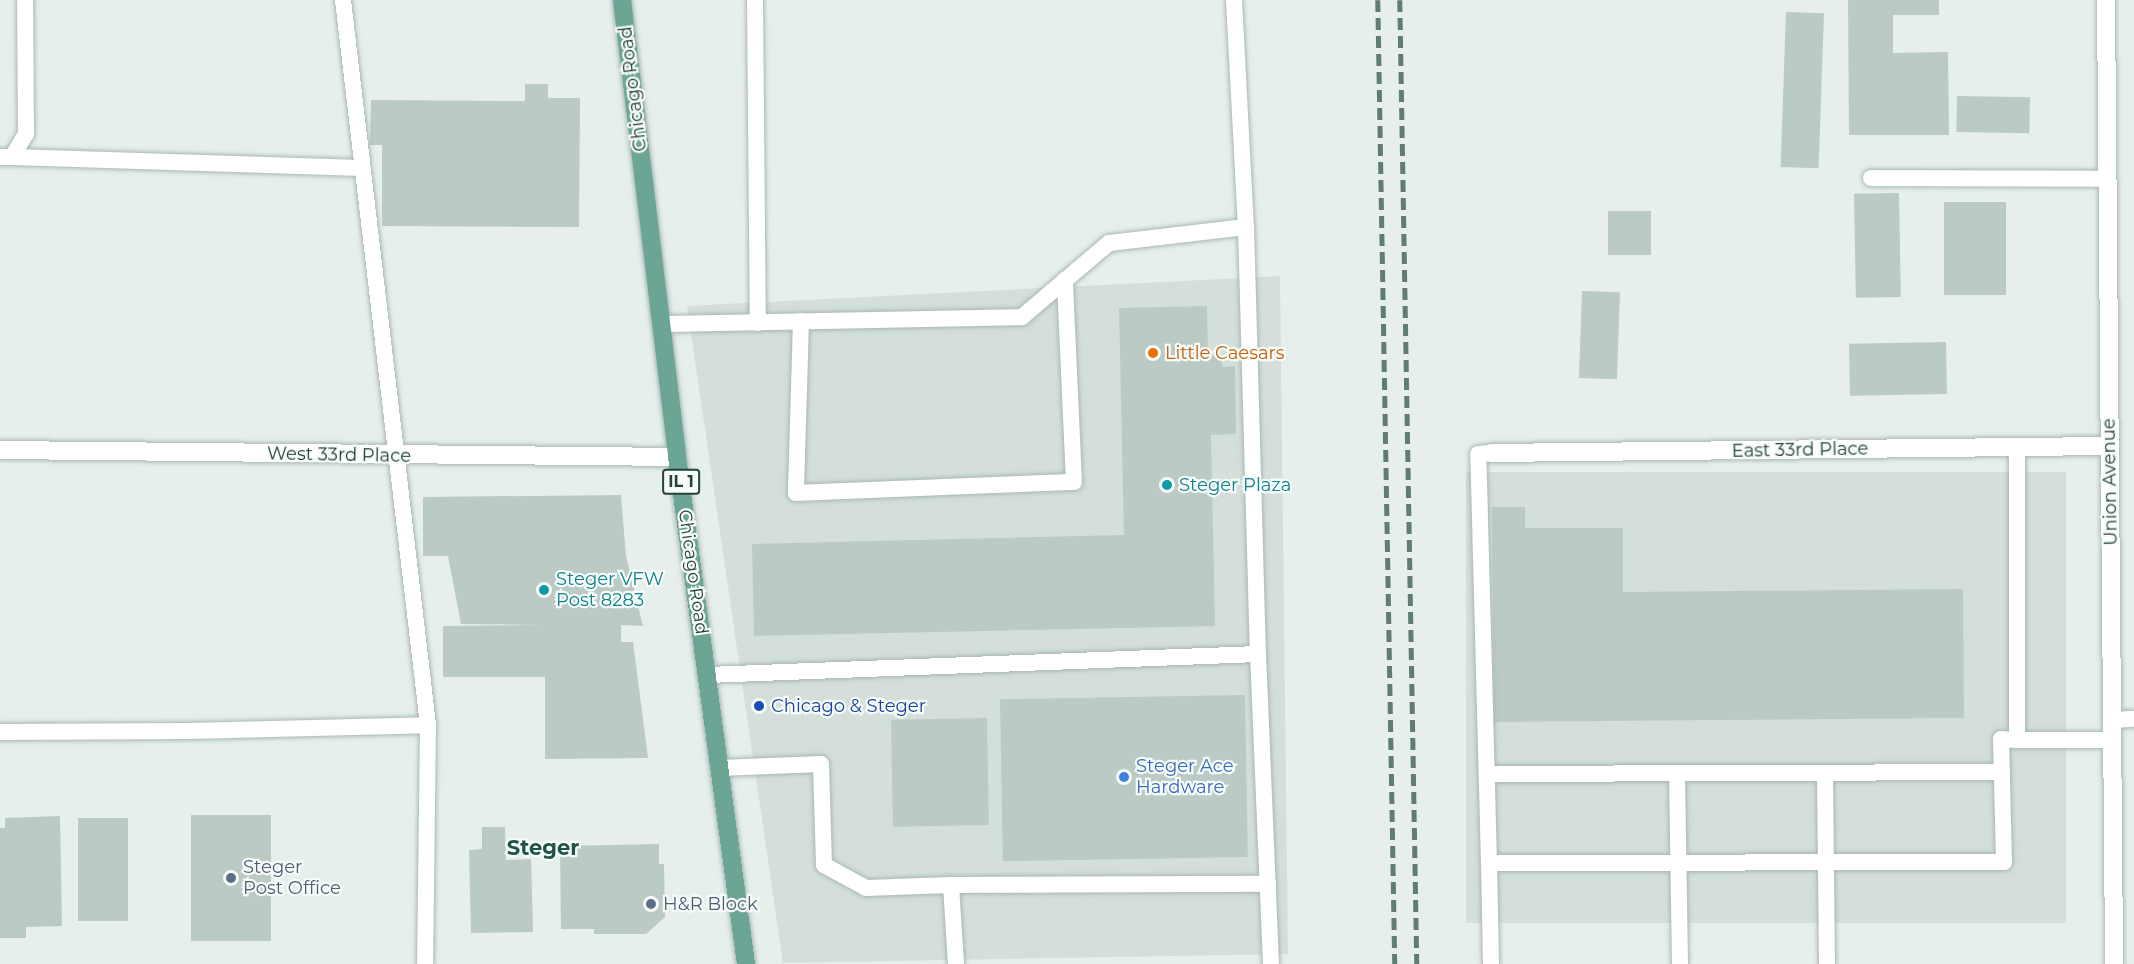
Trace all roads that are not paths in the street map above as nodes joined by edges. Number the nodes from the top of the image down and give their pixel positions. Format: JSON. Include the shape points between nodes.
{"nodes":[{"id":1,"x":25,"y":0,"type":"edge"},
{"id":2,"x":343,"y":0,"type":"edge"},
{"id":3,"x":622,"y":0,"type":"edge"},
{"id":4,"x":755,"y":0,"type":"edge"},
{"id":5,"x":1234,"y":0,"type":"edge"},
{"id":6,"x":2106,"y":0,"type":"edge"},
{"id":7,"x":6,"y":157,"type":"edge"},
{"id":8,"x":362,"y":168,"type":"junction"},
{"id":9,"x":1871,"y":178,"type":"dead end"},
{"id":10,"x":2108,"y":179,"type":"junction"},
{"id":11,"x":1246,"y":227,"type":"junction"},
{"id":12,"x":1065,"y":280,"type":"junction"},
{"id":13,"x":801,"y":321,"type":"junction"},
{"id":14,"x":758,"y":322,"type":"junction"},
{"id":15,"x":661,"y":324,"type":"junction"},
{"id":16,"x":2109,"y":446,"type":"junction"},
{"id":17,"x":2017,"y":447,"type":"junction"},
{"id":18,"x":0,"y":450,"type":"edge"},
{"id":19,"x":1491,"y":453,"type":"joint"},
{"id":20,"x":398,"y":456,"type":"junction"},
{"id":21,"x":677,"y":458,"type":"junction"},
{"id":22,"x":1258,"y":654,"type":"junction"},
{"id":23,"x":707,"y":675,"type":"junction"},
{"id":24,"x":2134,"y":719,"type":"edge"},
{"id":25,"x":2112,"y":720,"type":"junction"},
{"id":26,"x":428,"y":726,"type":"junction"},
{"id":27,"x":0,"y":732,"type":"edge"},
{"id":28,"x":2017,"y":740,"type":"junction"},
{"id":29,"x":2112,"y":740,"type":"junction"},
{"id":30,"x":719,"y":768,"type":"junction"},
{"id":31,"x":2002,"y":772,"type":"junction"},
{"id":32,"x":1825,"y":773,"type":"junction"},
{"id":33,"x":1487,"y":774,"type":"junction"},
{"id":34,"x":1677,"y":774,"type":"junction"},
{"id":35,"x":1489,"y":863,"type":"junction"},
{"id":36,"x":1678,"y":863,"type":"junction"},
{"id":37,"x":1828,"y":863,"type":"junction"},
{"id":38,"x":1268,"y":884,"type":"junction"},
{"id":39,"x":951,"y":885,"type":"junction"},
{"id":40,"x":425,"y":964,"type":"edge"},
{"id":41,"x":746,"y":964,"type":"edge"},
{"id":42,"x":956,"y":964,"type":"edge"},
{"id":43,"x":1271,"y":964,"type":"edge"},
{"id":44,"x":1491,"y":964,"type":"edge"},
{"id":45,"x":1680,"y":964,"type":"edge"},
{"id":46,"x":1827,"y":964,"type":"edge"},
{"id":47,"x":2114,"y":964,"type":"edge"}],
"edges":[{"from":1,"to":7,"type":"lane","via":[[26,134]]},
{"from":2,"to":8,"type":"lane"},
{"from":3,"to":15,"type":"main road","name":"Chicago Road","number":"IL 1"},
{"from":4,"to":14,"type":"lane"},
{"from":5,"to":11,"type":"lane"},
{"from":6,"to":10,"type":"street","name":"Union Avenue"},
{"from":7,"to":8,"type":"lane"},
{"from":8,"to":20,"type":"lane"},
{"from":9,"to":10,"type":"lane"},
{"from":10,"to":16,"type":"street","name":"Union Avenue"},
{"from":11,"to":12,"type":"lane","via":[[1109,243]]},
{"from":11,"to":22,"type":"lane"},
{"from":12,"to":13,"type":"lane","via":[[1022,316]]},
{"from":12,"to":13,"type":"lane","via":[[1074,482],[796,493]]},
{"from":13,"to":14,"type":"lane"},
{"from":14,"to":15,"type":"lane"},
{"from":15,"to":21,"type":"main road","name":"Chicago Road","number":"IL 1"},
{"from":16,"to":17,"type":"street","name":"East 33rd Place"},
{"from":16,"to":25,"type":"street","name":"Union Avenue"},
{"from":17,"to":19,"type":"street","name":"East 33rd Place"},
{"from":17,"to":28,"type":"lane"},
{"from":18,"to":20,"type":"street","name":"West 33rd Place"},
{"from":19,"to":33,"type":"lane","via":[[1478,454]]},
{"from":20,"to":21,"type":"street","name":"West 33rd Place"},
{"from":20,"to":26,"type":"lane"},
{"from":21,"to":23,"type":"main road","name":"Chicago Road","number":"IL 1"},
{"from":22,"to":23,"type":"lane"},
{"from":22,"to":38,"type":"lane"},
{"from":23,"to":30,"type":"main road","name":"Chicago Road","number":"IL 1"},
{"from":24,"to":25,"type":"lane"},
{"from":25,"to":29,"type":"street","name":"Union Avenue"},
{"from":26,"to":27,"type":"lane"},
{"from":26,"to":40,"type":"lane"},
{"from":28,"to":29,"type":"lane"},
{"from":28,"to":31,"type":"lane","via":[[2001,739]]},
{"from":29,"to":47,"type":"street","name":"Union Avenue"},
{"from":30,"to":39,"type":"lane","via":[[821,764],[824,865],[866,888]]},
{"from":30,"to":41,"type":"main road","name":"Chicago Road","number":"IL 1"},
{"from":31,"to":32,"type":"lane"},
{"from":31,"to":37,"type":"lane","via":[[2004,862]]},
{"from":32,"to":34,"type":"lane"},
{"from":32,"to":37,"type":"lane"},
{"from":33,"to":34,"type":"lane"},
{"from":33,"to":35,"type":"lane"},
{"from":34,"to":36,"type":"lane"},
{"from":35,"to":36,"type":"lane"},
{"from":35,"to":44,"type":"lane"},
{"from":36,"to":37,"type":"lane"},
{"from":36,"to":45,"type":"lane"},
{"from":37,"to":46,"type":"lane"},
{"from":38,"to":39,"type":"lane"},
{"from":38,"to":43,"type":"lane"},
{"from":39,"to":42,"type":"lane"}]}
